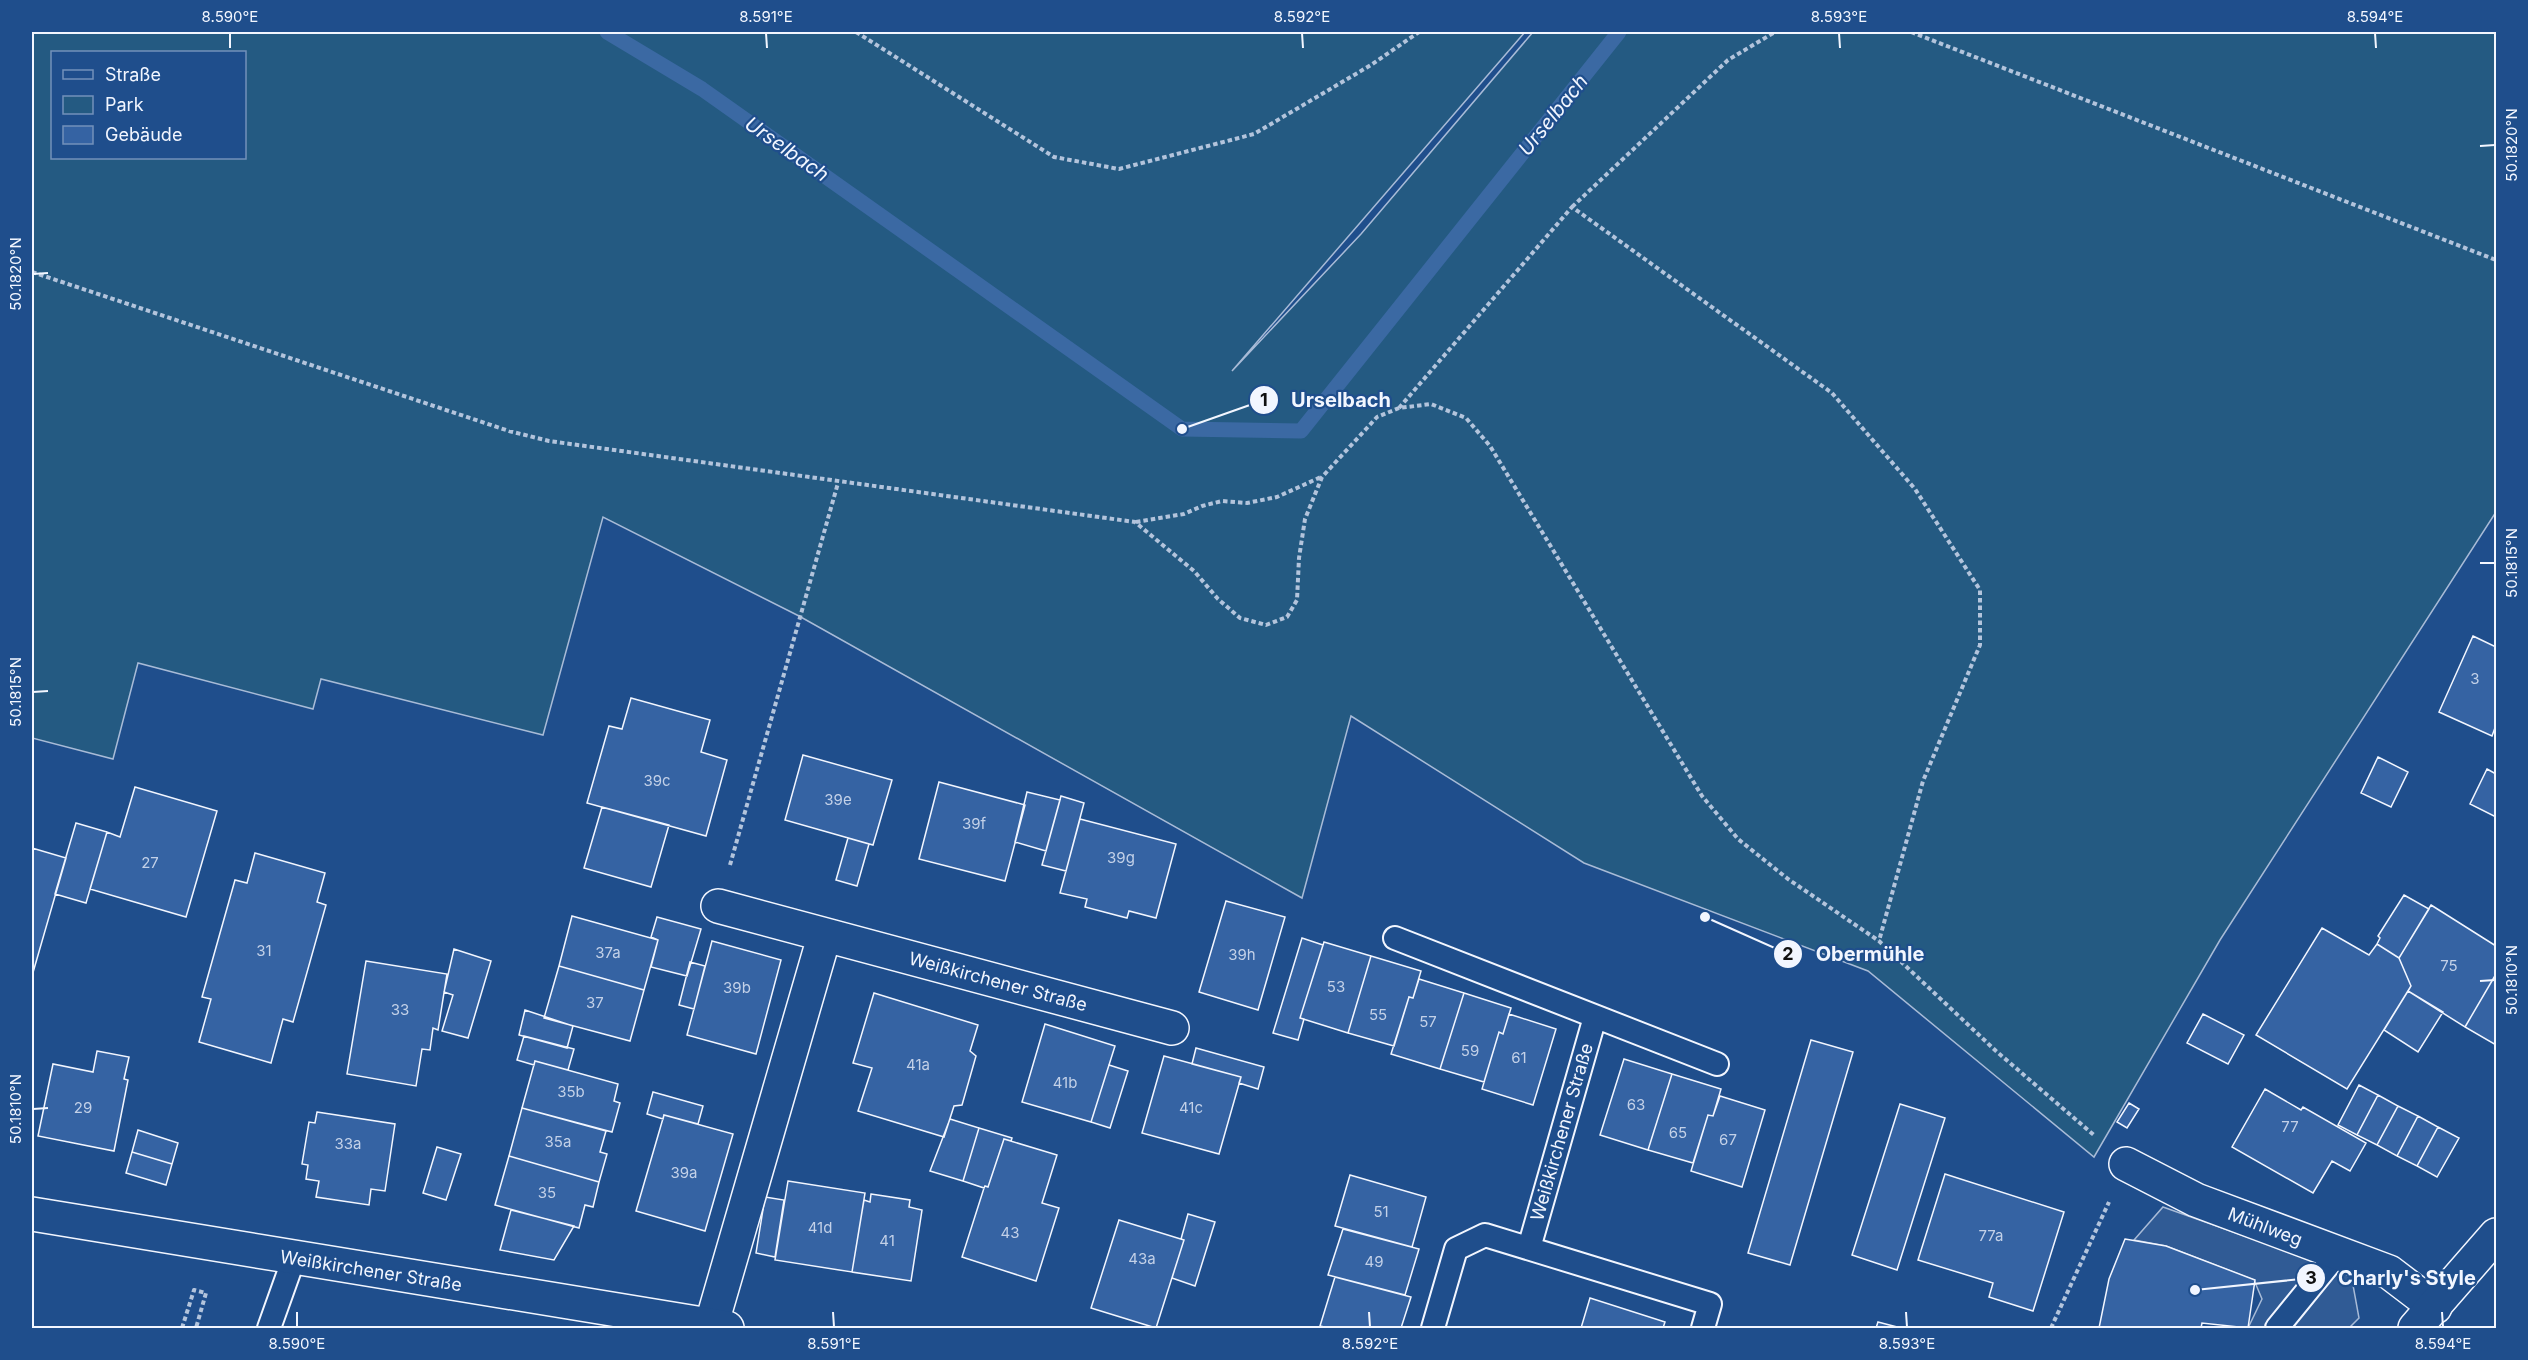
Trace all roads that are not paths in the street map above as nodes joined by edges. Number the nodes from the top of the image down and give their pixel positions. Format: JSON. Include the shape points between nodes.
{"nodes":[{"id":1,"x":718,"y":906,"type":"road end"},
{"id":2,"x":824,"y":937,"type":"junction"},
{"id":3,"x":1395,"y":938,"type":"dead end"},
{"id":4,"x":1595,"y":1017,"type":"junction"},
{"id":5,"x":1172,"y":1028,"type":"dead end"},
{"id":6,"x":1717,"y":1064,"type":"dead end"},
{"id":7,"x":2126,"y":1164,"type":"road end"},
{"id":8,"x":32,"y":1214,"type":"edge"},
{"id":9,"x":2496,"y":1235,"type":"edge"},
{"id":10,"x":1529,"y":1248,"type":"junction"},
{"id":11,"x":2338,"y":1253,"type":"junction"},
{"id":12,"x":294,"y":1258,"type":"junction"},
{"id":13,"x":2425,"y":1318,"type":"edge"},
{"id":14,"x":719,"y":1327,"type":"edge"},
{"id":15,"x":269,"y":1329,"type":"edge"},
{"id":16,"x":1433,"y":1329,"type":"edge"},
{"id":17,"x":1703,"y":1329,"type":"edge"},
{"id":18,"x":2277,"y":1329,"type":"edge"}],
"edges":[{"from":1,"to":2,"type":"street","name":"Weißkirchener Straße"},
{"from":2,"to":5,"type":"street","name":"Weißkirchener Straße"},
{"from":2,"to":14,"type":"street","name":"Weißkirchener Straße"},
{"from":3,"to":4,"type":"lane","name":"Weißkirchener Straße"},
{"from":4,"to":6,"type":"lane","name":"Weißkirchener Straße"},
{"from":4,"to":10,"type":"lane","name":"Weißkirchener Straße"},
{"from":7,"to":11,"type":"street","name":"Mühlweg","via":[[2196,1200]]},
{"from":8,"to":12,"type":"street","name":"Weißkirchener Straße"},
{"from":9,"to":13,"type":"street"},
{"from":10,"to":16,"type":"lane","via":[[1485,1235],[1456,1249]]},
{"from":10,"to":17,"type":"lane","via":[[1710,1304]]},
{"from":11,"to":13,"type":"street","name":"Mühlweg","via":[[2389,1272]]},
{"from":11,"to":18,"type":"lane"},
{"from":12,"to":14,"type":"street","name":"Weißkirchener Straße"},
{"from":12,"to":15,"type":"lane"}]}
